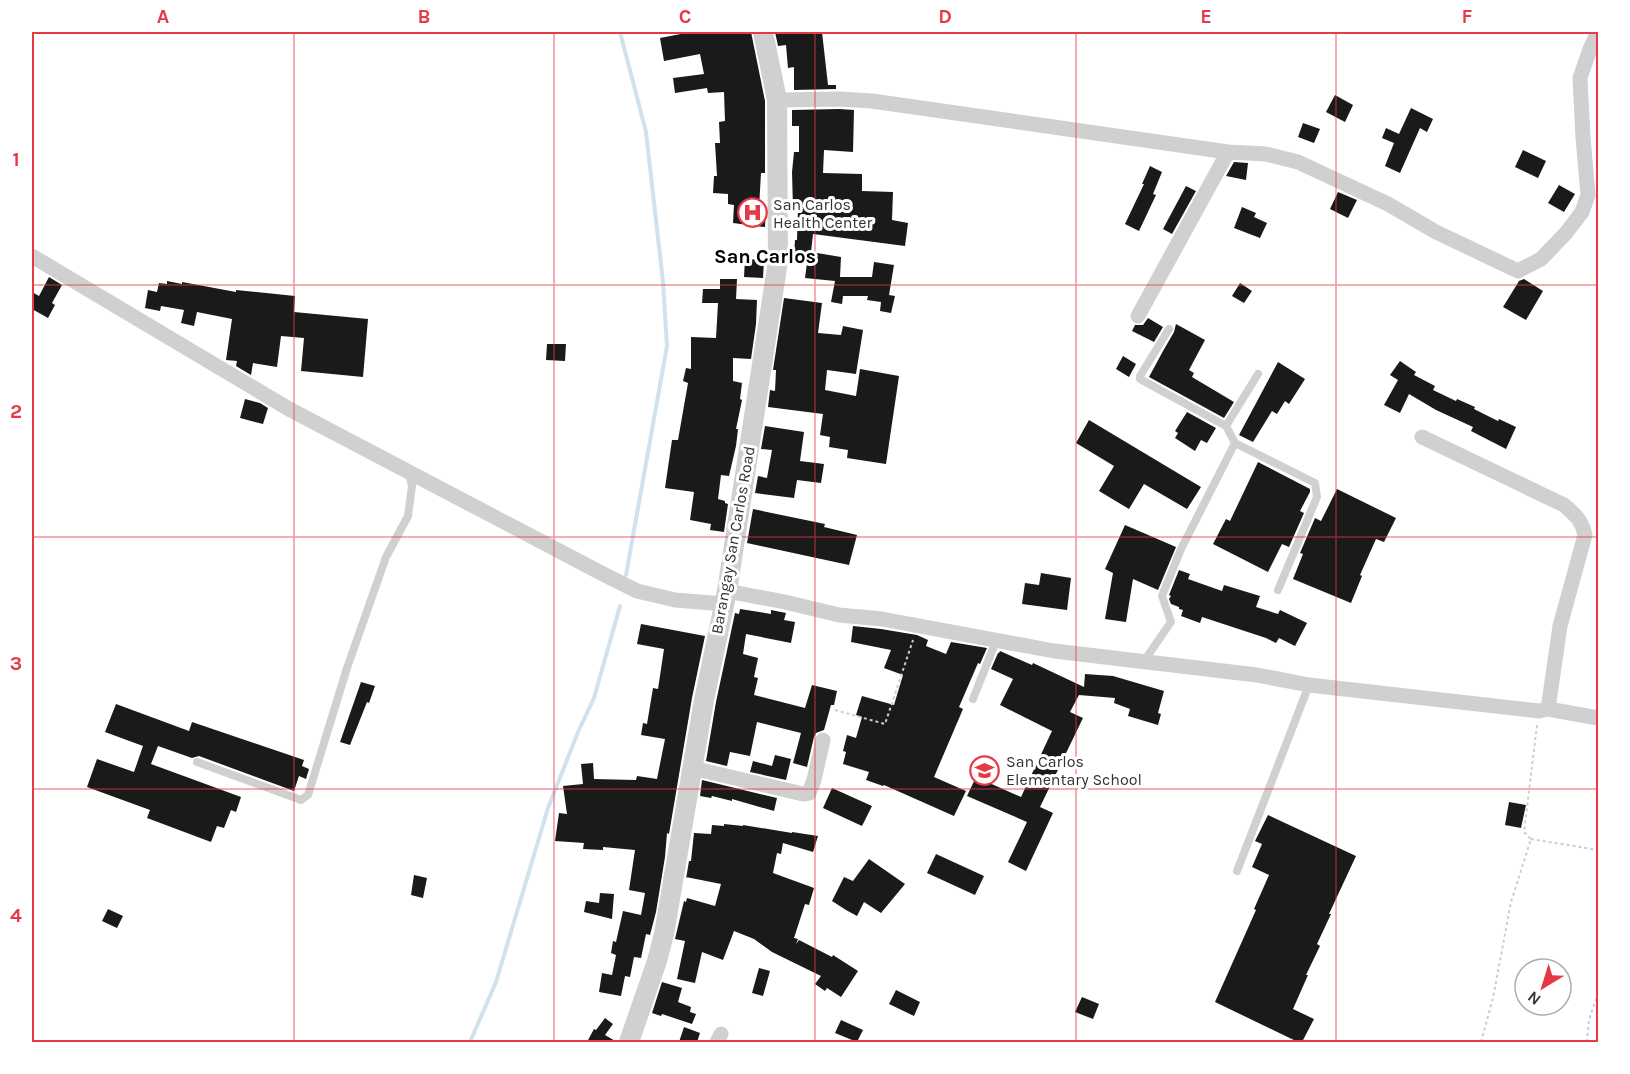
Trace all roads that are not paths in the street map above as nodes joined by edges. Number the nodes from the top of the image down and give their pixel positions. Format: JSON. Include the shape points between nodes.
{"nodes":[{"id":1,"x":763,"y":32,"type":"edge"},
{"id":2,"x":1599,"y":32,"type":"edge"},
{"id":3,"x":777,"y":100,"type":"junction"},
{"id":4,"x":1228,"y":152,"type":"junction"},
{"id":5,"x":32,"y":256,"type":"edge"},
{"id":6,"x":1138,"y":316,"type":"dead end"},
{"id":7,"x":1169,"y":329,"type":"dead end"},
{"id":8,"x":1258,"y":374,"type":"dead end"},
{"id":9,"x":1226,"y":426,"type":"junction"},
{"id":10,"x":1422,"y":437,"type":"dead end"},
{"id":11,"x":1235,"y":443,"type":"junction"},
{"id":12,"x":409,"y":474,"type":"junction"},
{"id":13,"x":1278,"y":590,"type":"dead end"},
{"id":14,"x":725,"y":597,"type":"junction"},
{"id":15,"x":996,"y":641,"type":"junction"},
{"id":16,"x":1144,"y":661,"type":"junction"},
{"id":17,"x":1309,"y":685,"type":"junction"},
{"id":18,"x":973,"y":699,"type":"dead end"},
{"id":19,"x":1543,"y":710,"type":"junction"},
{"id":20,"x":1599,"y":718,"type":"edge"},
{"id":21,"x":824,"y":740,"type":"dead end"},
{"id":22,"x":197,"y":762,"type":"dead end"},
{"id":23,"x":692,"y":768,"type":"junction"},
{"id":24,"x":1237,"y":871,"type":"dead end"},
{"id":25,"x":629,"y":1042,"type":"edge"}],
"edges":[{"from":1,"to":3,"type":"street","name":"Barangay San Carlos Road"},
{"from":2,"to":4,"type":"street","via":[[1580,78],[1588,195],[1582,212],[1558,242],[1541,259],[1518,271],[1298,162],[1266,154]]},
{"from":3,"to":4,"type":"street","via":[[872,101]]},
{"from":3,"to":14,"type":"street","name":"Barangay San Carlos Road","via":[[778,261]]},
{"from":4,"to":6,"type":"street"},
{"from":5,"to":12,"type":"street","via":[[289,410]]},
{"from":7,"to":9,"type":"lane","via":[[1140,379]]},
{"from":8,"to":9,"type":"lane"},
{"from":9,"to":11,"type":"lane"},
{"from":10,"to":19,"type":"street","via":[[1564,506],[1583,525],[1585,536],[1560,626]]},
{"from":11,"to":13,"type":"lane","via":[[1315,483],[1317,496]]},
{"from":11,"to":16,"type":"lane","via":[[1181,549],[1162,596],[1171,622]]},
{"from":12,"to":14,"type":"street","via":[[637,591],[675,600]]},
{"from":12,"to":22,"type":"lane","via":[[412,486],[408,516],[386,556],[308,795],[301,800]]},
{"from":14,"to":15,"type":"street","via":[[785,602]]},
{"from":14,"to":23,"type":"street","name":"Barangay San Carlos Road"},
{"from":15,"to":16,"type":"street"},
{"from":15,"to":18,"type":"lane"},
{"from":16,"to":17,"type":"street"},
{"from":17,"to":19,"type":"street"},
{"from":17,"to":24,"type":"lane"},
{"from":19,"to":20,"type":"street"},
{"from":21,"to":23,"type":"street","via":[[809,793]]},
{"from":23,"to":25,"type":"street","name":"Barangay San Carlos Road","via":[[664,934]]}]}
